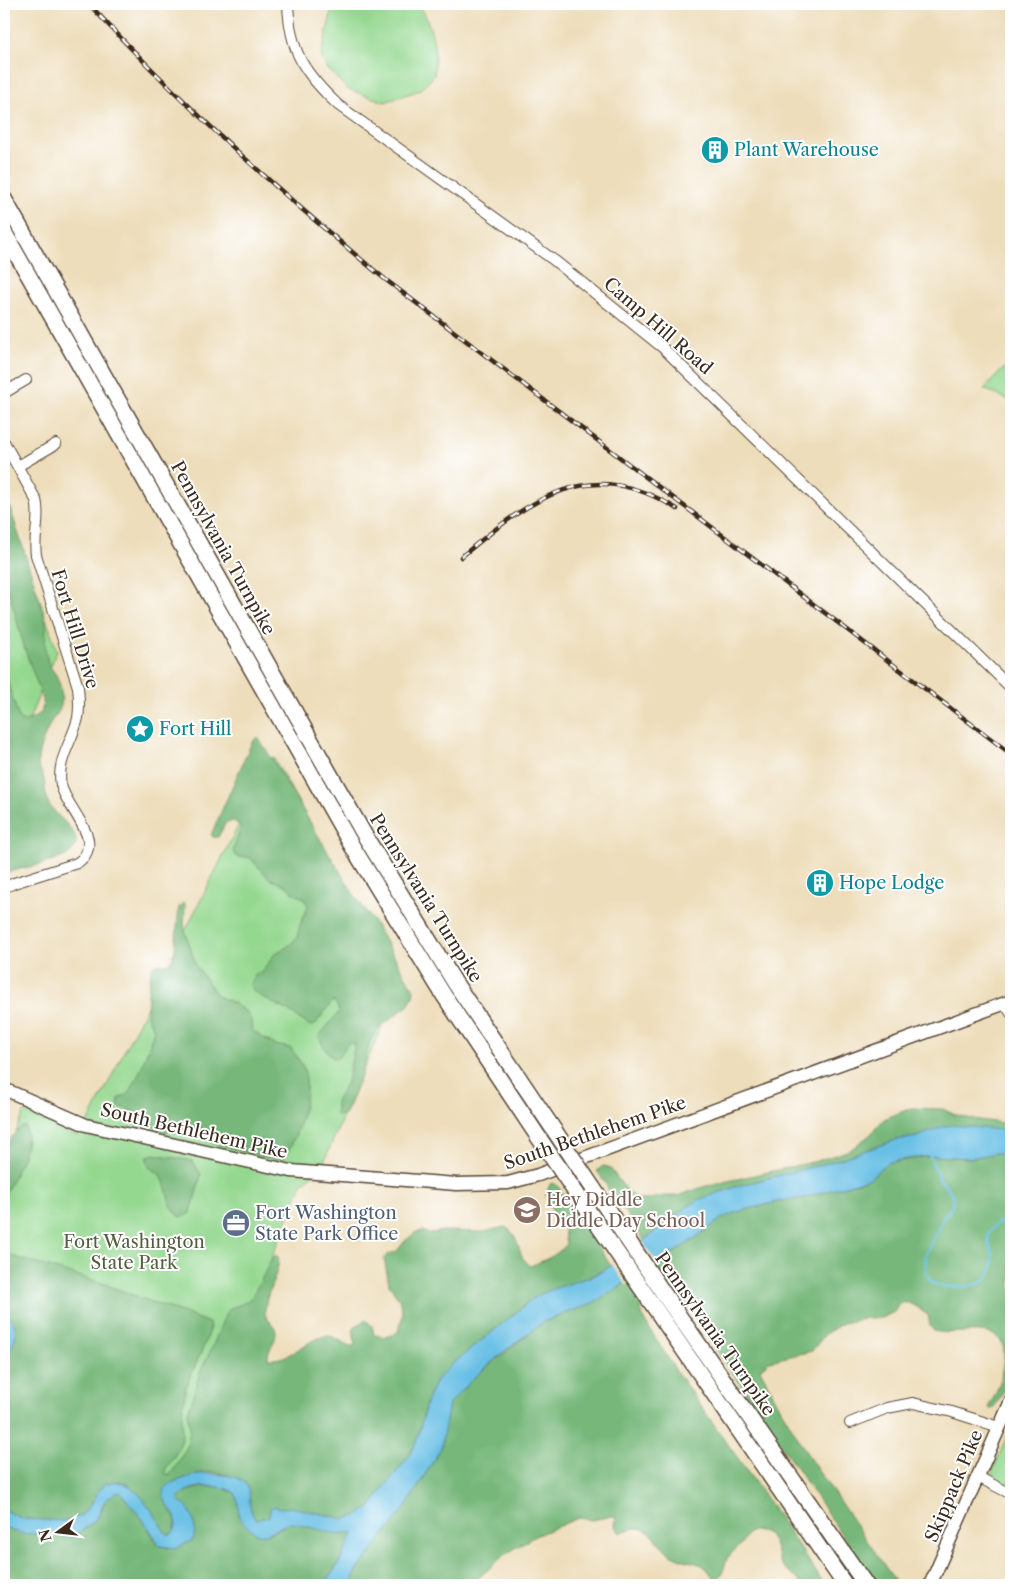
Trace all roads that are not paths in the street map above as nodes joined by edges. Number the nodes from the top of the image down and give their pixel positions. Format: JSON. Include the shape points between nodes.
{"nodes":[{"id":1,"x":288,"y":4,"type":"edge"},
{"id":2,"x":4,"y":199,"type":"edge"},
{"id":3,"x":4,"y":232,"type":"edge"},
{"id":4,"x":26,"y":380,"type":"dead end"},
{"id":5,"x":4,"y":393,"type":"edge"},
{"id":6,"x":4,"y":442,"type":"edge"},
{"id":7,"x":56,"y":444,"type":"dead end"},
{"id":8,"x":18,"y":466,"type":"junction"},
{"id":9,"x":1011,"y":688,"type":"edge"},
{"id":10,"x":4,"y":888,"type":"edge"},
{"id":11,"x":1009,"y":1006,"type":"edge"},
{"id":12,"x":4,"y":1088,"type":"edge"},
{"id":13,"x":1011,"y":1401,"type":"edge"},
{"id":14,"x":850,"y":1423,"type":"dead end"},
{"id":15,"x":999,"y":1427,"type":"junction"},
{"id":16,"x":978,"y":1477,"type":"junction"},
{"id":17,"x":1011,"y":1494,"type":"edge"},
{"id":18,"x":845,"y":1585,"type":"edge"},
{"id":19,"x":866,"y":1585,"type":"edge"},
{"id":20,"x":930,"y":1585,"type":"edge"}],
"edges":[{"from":1,"to":9,"type":"street","name":"Camp Hill Road","via":[[289,27],[296,51],[320,88],[338,105],[555,261],[662,347]]},
{"from":2,"to":19,"type":"highway","name":"Pennsylvania Turnpike","bridge":true,"via":[[365,836],[455,983],[670,1303]]},
{"from":3,"to":18,"type":"highway","name":"Pennsylvania Turnpike","bridge":true,"via":[[357,854],[443,994]]},
{"from":4,"to":5,"type":"street"},
{"from":6,"to":8,"type":"street","name":"Fort Hill Drive"},
{"from":7,"to":8,"type":"street"},
{"from":8,"to":10,"type":"street","name":"Fort Hill Drive","via":[[37,504],[36,554],[78,687],[78,718],[60,771],[60,782],[85,831],[88,844],[77,864]]},
{"from":11,"to":12,"type":"main road","name":"South Bethlehem Pike","via":[[508,1183],[438,1183],[262,1166],[86,1125]]},
{"from":13,"to":15,"type":"main road","name":"Skippack Pike"},
{"from":14,"to":15,"type":"street","via":[[887,1408],[913,1403]]},
{"from":15,"to":16,"type":"main road","name":"Skippack Pike"},
{"from":16,"to":17,"type":"street"},
{"from":16,"to":20,"type":"main road","name":"Skippack Pike"}]}
